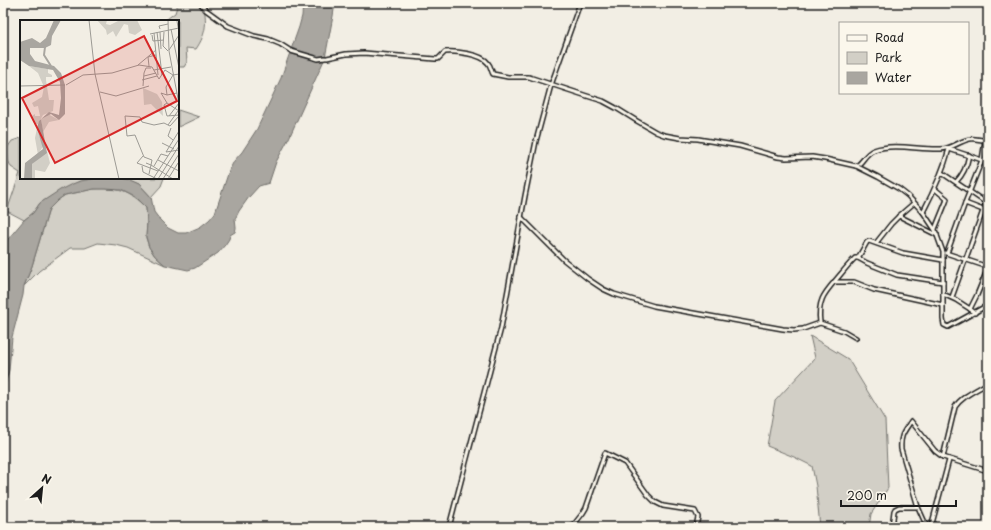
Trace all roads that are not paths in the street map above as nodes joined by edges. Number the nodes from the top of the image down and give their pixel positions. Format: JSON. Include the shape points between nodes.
{"nodes":[{"id":1,"x":200,"y":3,"type":"edge"},
{"id":2,"x":580,"y":3,"type":"edge"},
{"id":3,"x":551,"y":85,"type":"junction"},
{"id":4,"x":987,"y":140,"type":"edge"},
{"id":5,"x":949,"y":149,"type":"junction"},
{"id":6,"x":969,"y":156,"type":"junction"},
{"id":7,"x":982,"y":160,"type":"junction"},
{"id":8,"x":988,"y":162,"type":"edge"},
{"id":9,"x":856,"y":166,"type":"junction"},
{"id":10,"x":942,"y":173,"type":"junction"},
{"id":11,"x":956,"y":182,"type":"junction"},
{"id":12,"x":935,"y":189,"type":"junction"},
{"id":13,"x":969,"y":192,"type":"junction"},
{"id":14,"x":988,"y":197,"type":"edge"},
{"id":15,"x":986,"y":202,"type":"junction"},
{"id":16,"x":914,"y":203,"type":"junction"},
{"id":17,"x":965,"y":203,"type":"junction"},
{"id":18,"x":983,"y":210,"type":"junction"},
{"id":19,"x":923,"y":212,"type":"junction"},
{"id":20,"x":900,"y":216,"type":"junction"},
{"id":21,"x":521,"y":217,"type":"junction"},
{"id":22,"x":935,"y":230,"type":"junction"},
{"id":23,"x":937,"y":235,"type":"junction"},
{"id":24,"x":876,"y":243,"type":"junction"},
{"id":25,"x":943,"y":252,"type":"junction"},
{"id":26,"x":947,"y":253,"type":"junction"},
{"id":27,"x":858,"y":258,"type":"junction"},
{"id":28,"x":966,"y":259,"type":"junction"},
{"id":29,"x":943,"y":260,"type":"junction"},
{"id":30,"x":988,"y":267,"type":"edge"},
{"id":31,"x":834,"y":282,"type":"junction"},
{"id":32,"x":943,"y":282,"type":"junction"},
{"id":33,"x":943,"y":294,"type":"junction"},
{"id":34,"x":952,"y":298,"type":"junction"},
{"id":35,"x":943,"y":305,"type":"junction"},
{"id":36,"x":988,"y":305,"type":"edge"},
{"id":37,"x":970,"y":309,"type":"junction"},
{"id":38,"x":975,"y":313,"type":"junction"},
{"id":39,"x":820,"y":323,"type":"junction"},
{"id":40,"x":856,"y":338,"type":"dead end"},
{"id":41,"x":988,"y":383,"type":"edge"},
{"id":42,"x":943,"y":457,"type":"junction"},
{"id":43,"x":949,"y":460,"type":"junction"},
{"id":44,"x":988,"y":471,"type":"edge"},
{"id":45,"x":918,"y":507,"type":"junction"},
{"id":46,"x":449,"y":527,"type":"edge"},
{"id":47,"x":572,"y":527,"type":"edge"},
{"id":48,"x":696,"y":527,"type":"edge"},
{"id":49,"x":892,"y":527,"type":"edge"},
{"id":50,"x":927,"y":527,"type":"edge"},
{"id":51,"x":931,"y":527,"type":"edge"}],
"edges":[{"from":1,"to":3,"type":"street","via":[[228,26],[318,59],[364,53],[438,59],[445,52],[461,52],[484,59],[494,74],[529,77]]},
{"from":2,"to":3,"type":"street"},
{"from":3,"to":9,"type":"street","via":[[603,102],[664,136],[740,146],[778,157],[812,157]]},
{"from":3,"to":21,"type":"street","via":[[536,141]]},
{"from":4,"to":5,"type":"street","via":[[968,140]]},
{"from":4,"to":7,"type":"street"},
{"from":5,"to":6,"type":"street"},
{"from":5,"to":9,"type":"street","via":[[878,149],[868,153]]},
{"from":5,"to":10,"type":"street"},
{"from":6,"to":7,"type":"street"},
{"from":6,"to":11,"type":"street","via":[[966,168]]},
{"from":7,"to":8,"type":"street"},
{"from":7,"to":13,"type":"street"},
{"from":9,"to":16,"type":"street","via":[[888,183]]},
{"from":10,"to":11,"type":"street"},
{"from":10,"to":12,"type":"street"},
{"from":11,"to":13,"type":"street"},
{"from":12,"to":19,"type":"street"},
{"from":12,"to":22,"type":"street","via":[[947,199]]},
{"from":13,"to":15,"type":"street"},
{"from":13,"to":17,"type":"street"},
{"from":14,"to":15,"type":"street"},
{"from":15,"to":18,"type":"street"},
{"from":16,"to":19,"type":"street"},
{"from":16,"to":20,"type":"street"},
{"from":17,"to":18,"type":"street"},
{"from":17,"to":26,"type":"street"},
{"from":18,"to":28,"type":"street"},
{"from":19,"to":22,"type":"street"},
{"from":20,"to":23,"type":"street"},
{"from":20,"to":24,"type":"street"},
{"from":21,"to":39,"type":"street","via":[[560,257],[588,279],[614,294],[654,306],[783,330],[803,329]]},
{"from":21,"to":46,"type":"street","via":[[502,328]]},
{"from":22,"to":23,"type":"street"},
{"from":23,"to":25,"type":"street"},
{"from":24,"to":27,"type":"street","via":[[867,242]]},
{"from":24,"to":29,"type":"street","via":[[903,253]]},
{"from":25,"to":26,"type":"street"},
{"from":25,"to":29,"type":"street"},
{"from":26,"to":28,"type":"street"},
{"from":27,"to":31,"type":"street","via":[[854,258]]},
{"from":27,"to":32,"type":"street","via":[[897,275]]},
{"from":28,"to":30,"type":"street"},
{"from":28,"to":34,"type":"street"},
{"from":29,"to":32,"type":"street"},
{"from":30,"to":37,"type":"street"},
{"from":31,"to":35,"type":"street","via":[[854,282],[874,290]]},
{"from":31,"to":39,"type":"street","via":[[821,302]]},
{"from":32,"to":33,"type":"street"},
{"from":33,"to":34,"type":"street"},
{"from":33,"to":35,"type":"street"},
{"from":34,"to":37,"type":"street"},
{"from":35,"to":38,"type":"street","via":[[943,323],[946,327]]},
{"from":36,"to":38,"type":"street"},
{"from":37,"to":38,"type":"street"},
{"from":39,"to":40,"type":"street"},
{"from":41,"to":42,"type":"street","via":[[962,398],[955,407]]},
{"from":42,"to":43,"type":"street"},
{"from":42,"to":45,"type":"street","via":[[911,421],[902,434],[901,449]]},
{"from":43,"to":44,"type":"street"},
{"from":43,"to":51,"type":"street"},
{"from":45,"to":49,"type":"street","via":[[895,509]]},
{"from":45,"to":50,"type":"street"},
{"from":47,"to":48,"type":"street","via":[[586,508],[605,453],[625,463],[648,495],[657,503],[695,511],[698,516]]}]}
